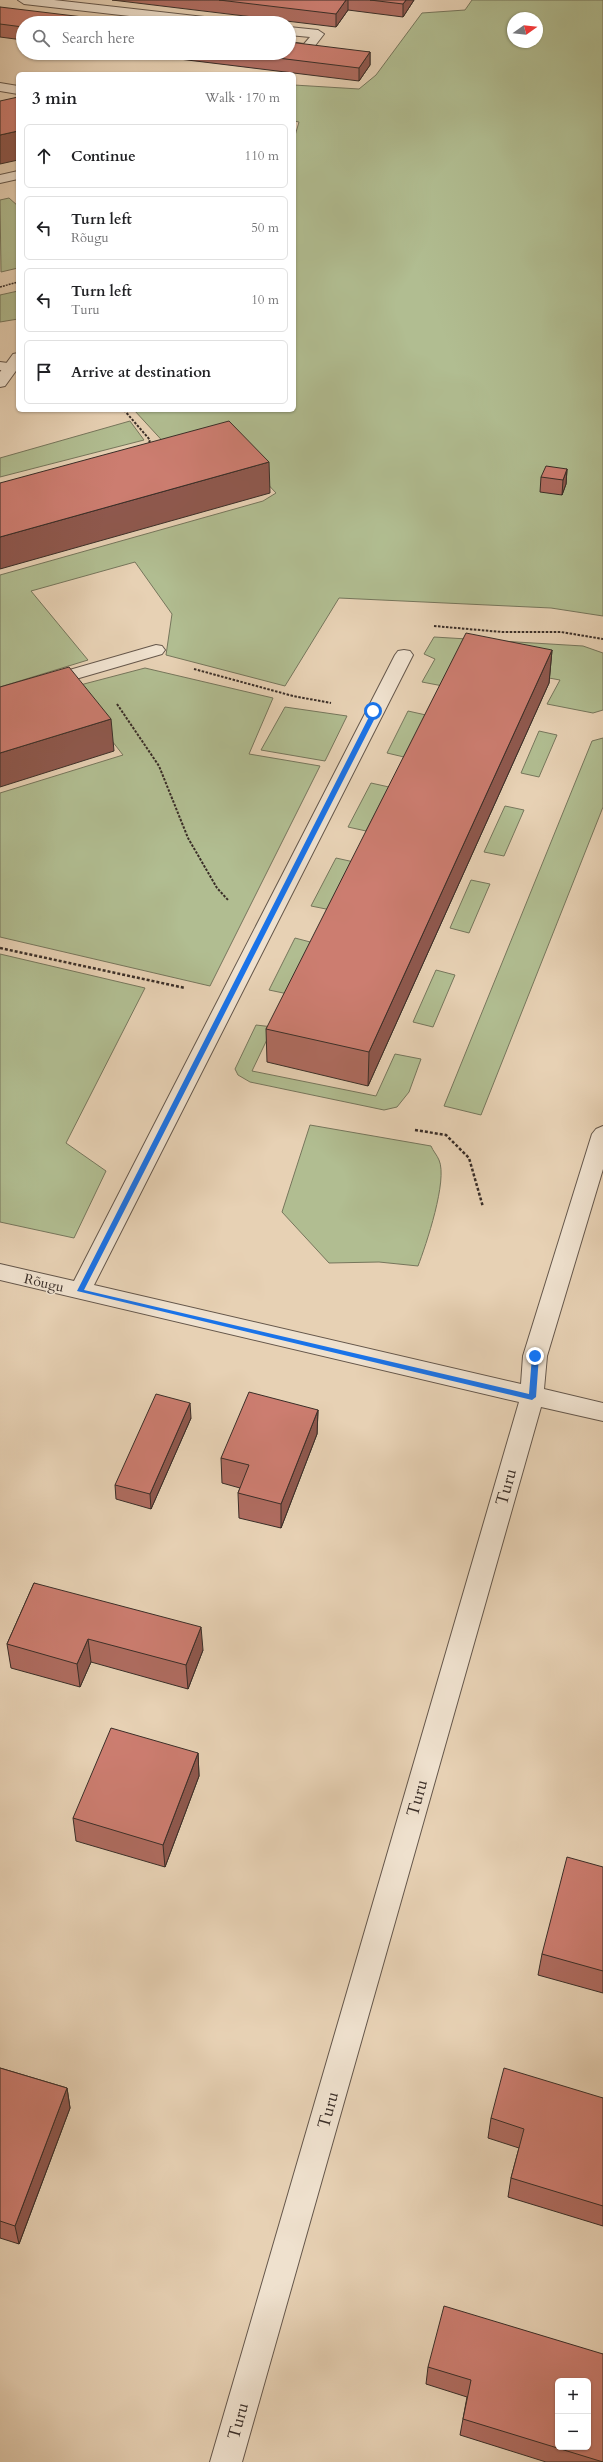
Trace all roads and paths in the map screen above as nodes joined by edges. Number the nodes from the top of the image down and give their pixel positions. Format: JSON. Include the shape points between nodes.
{"nodes":[{"id":1,"x":10,"y":0,"type":"edge"},
{"id":2,"x":24,"y":0,"type":"edge"},
{"id":3,"x":32,"y":14,"type":"edge"},
{"id":4,"x":162,"y":16,"type":"edge"},
{"id":5,"x":296,"y":32,"type":"edge"},
{"id":6,"x":296,"y":47,"type":"edge"},
{"id":7,"x":0,"y":87,"type":"edge"},
{"id":8,"x":16,"y":90,"type":"edge"},
{"id":9,"x":16,"y":175,"type":"edge"},
{"id":10,"x":0,"y":179,"type":"edge"},
{"id":11,"x":16,"y":283,"type":"edge"},
{"id":12,"x":0,"y":287,"type":"edge"},
{"id":13,"x":10,"y":363,"type":"edge"},
{"id":14,"x":0,"y":383,"type":"edge"},
{"id":15,"x":126,"y":412,"type":"edge"},
{"id":16,"x":153,"y":451,"type":"edge"},
{"id":17,"x":603,"y":639,"type":"edge"},
{"id":18,"x":156,"y":650,"type":"joint"},
{"id":19,"x":404,"y":655,"type":"joint"},
{"id":20,"x":81,"y":672,"type":"junction"},
{"id":21,"x":0,"y":696,"type":"edge"},
{"id":22,"x":375,"y":712,"type":"junction"},
{"id":23,"x":272,"y":914,"type":"junction"},
{"id":24,"x":0,"y":948,"type":"edge"},
{"id":25,"x":230,"y":996,"type":"junction"},
{"id":26,"x":415,"y":1130,"type":"dead end"},
{"id":27,"x":603,"y":1134,"type":"edge"},
{"id":28,"x":482,"y":1207,"type":"dead end"},
{"id":29,"x":0,"y":1272,"type":"edge"},
{"id":30,"x":80,"y":1291,"type":"junction"},
{"id":31,"x":532,"y":1397,"type":"junction"},
{"id":32,"x":603,"y":1412,"type":"edge"},
{"id":33,"x":226,"y":2462,"type":"edge"}],
"edges":[{"from":1,"to":3,"type":"street"},
{"from":2,"to":4,"type":"street"},
{"from":5,"to":6,"type":"street","via":[[318,34],[307,48]]},
{"from":7,"to":8,"type":"street"},
{"from":9,"to":10,"type":"street"},
{"from":11,"to":12,"type":"path"},
{"from":13,"to":14,"type":"street"},
{"from":15,"to":16,"type":"path","via":[[150,440],[148,447]]},
{"from":17,"to":19,"type":"path","via":[[561,632],[502,632],[420,625]]},
{"from":18,"to":20,"type":"street"},
{"from":18,"to":22,"type":"path","via":[[170,663],[292,696]]},
{"from":19,"to":22,"type":"street"},
{"from":20,"to":21,"type":"street"},
{"from":20,"to":23,"type":"path","via":[[116,702],[159,766],[188,838],[218,888],[237,910]]},
{"from":22,"to":23,"type":"street"},
{"from":23,"to":25,"type":"street"},
{"from":24,"to":25,"type":"path","via":[[109,973]]},
{"from":25,"to":30,"type":"street"},
{"from":26,"to":28,"type":"path","via":[[446,1135],[469,1158]]},
{"from":27,"to":31,"type":"street","name":"Turu","via":[[535,1356]]},
{"from":29,"to":30,"type":"street","name":"Rõugu"},
{"from":30,"to":31,"type":"street","name":"Rõugu"},
{"from":31,"to":32,"type":"street","name":"Rõugu"},
{"from":31,"to":33,"type":"street","name":"Turu"}]}
